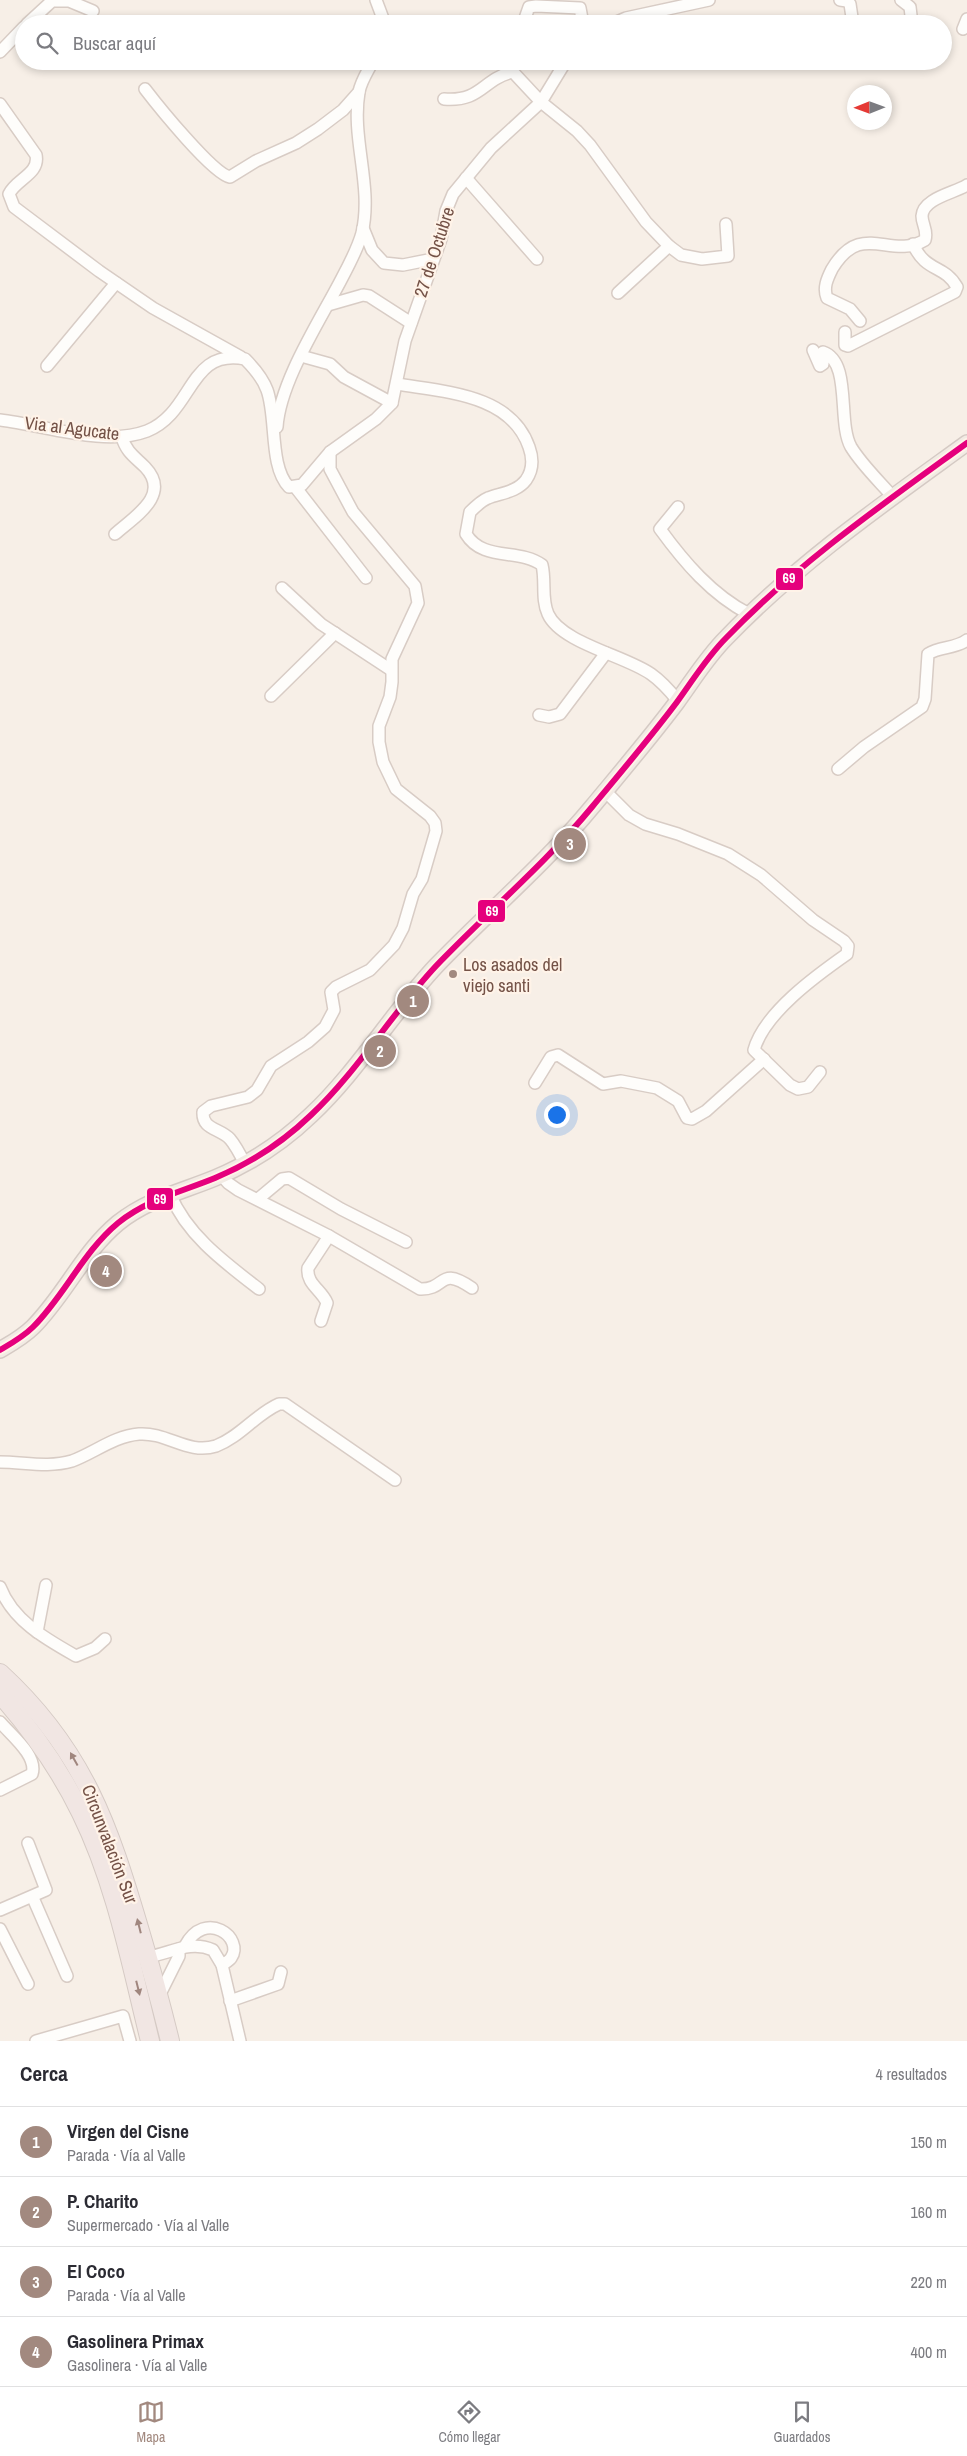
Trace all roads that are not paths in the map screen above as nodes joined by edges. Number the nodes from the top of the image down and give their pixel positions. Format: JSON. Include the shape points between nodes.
{"nodes":[{"id":1,"x":376,"y":0,"type":"edge"},
{"id":2,"x":709,"y":0,"type":"edge"},
{"id":3,"x":840,"y":0,"type":"edge"},
{"id":4,"x":901,"y":0,"type":"edge"},
{"id":5,"x":682,"y":2,"type":"edge"},
{"id":6,"x":93,"y":11,"type":"dead end"},
{"id":7,"x":36,"y":15,"type":"edge"},
{"id":8,"x":382,"y":15,"type":"edge"},
{"id":9,"x":526,"y":15,"type":"edge"},
{"id":10,"x":581,"y":15,"type":"edge"},
{"id":11,"x":636,"y":15,"type":"edge"},
{"id":12,"x":852,"y":15,"type":"edge"},
{"id":13,"x":911,"y":15,"type":"edge"},
{"id":14,"x":15,"y":36,"type":"edge"},
{"id":15,"x":0,"y":52,"type":"edge"},
{"id":16,"x":369,"y":70,"type":"edge"},
{"id":17,"x":561,"y":70,"type":"edge"},
{"id":18,"x":145,"y":89,"type":"dead end"},
{"id":19,"x":359,"y":92,"type":"junction"},
{"id":20,"x":444,"y":99,"type":"dead end"},
{"id":21,"x":541,"y":102,"type":"junction"},
{"id":22,"x":0,"y":104,"type":"edge"},
{"id":23,"x":466,"y":178,"type":"junction"},
{"id":24,"x":967,"y":185,"type":"edge"},
{"id":25,"x":726,"y":224,"type":"dead end"},
{"id":26,"x":363,"y":228,"type":"junction"},
{"id":27,"x":913,"y":244,"type":"junction"},
{"id":28,"x":669,"y":246,"type":"junction"},
{"id":29,"x":433,"y":259,"type":"junction"},
{"id":30,"x":537,"y":259,"type":"dead end"},
{"id":31,"x":116,"y":283,"type":"junction"},
{"id":32,"x":618,"y":293,"type":"dead end"},
{"id":33,"x":328,"y":305,"type":"junction"},
{"id":34,"x":860,"y":321,"type":"dead end"},
{"id":35,"x":411,"y":323,"type":"junction"},
{"id":36,"x":845,"y":332,"type":"dead end"},
{"id":37,"x":813,"y":350,"type":"dead end"},
{"id":38,"x":301,"y":356,"type":"junction"},
{"id":39,"x":245,"y":359,"type":"junction"},
{"id":40,"x":47,"y":366,"type":"dead end"},
{"id":41,"x":397,"y":384,"type":"junction"},
{"id":42,"x":392,"y":403,"type":"junction"},
{"id":43,"x":0,"y":420,"type":"edge"},
{"id":44,"x":122,"y":437,"type":"junction"},
{"id":45,"x":276,"y":443,"type":"junction"},
{"id":46,"x":965,"y":449,"type":"edge"},
{"id":47,"x":330,"y":452,"type":"junction"},
{"id":48,"x":296,"y":488,"type":"junction"},
{"id":49,"x":893,"y":497,"type":"junction"},
{"id":50,"x":678,"y":507,"type":"dead end"},
{"id":51,"x":115,"y":534,"type":"dead end"},
{"id":52,"x":366,"y":578,"type":"dead end"},
{"id":53,"x":282,"y":588,"type":"dead end"},
{"id":54,"x":749,"y":614,"type":"junction"},
{"id":55,"x":334,"y":634,"type":"junction"},
{"id":56,"x":967,"y":640,"type":"edge"},
{"id":57,"x":606,"y":653,"type":"junction"},
{"id":58,"x":391,"y":670,"type":"junction"},
{"id":59,"x":271,"y":696,"type":"dead end"},
{"id":60,"x":678,"y":701,"type":"junction"},
{"id":61,"x":539,"y":715,"type":"dead end"},
{"id":62,"x":838,"y":769,"type":"dead end"},
{"id":63,"x":605,"y":792,"type":"junction"},
{"id":64,"x":764,"y":1060,"type":"junction"},
{"id":65,"x":820,"y":1072,"type":"dead end"},
{"id":66,"x":535,"y":1083,"type":"dead end"},
{"id":67,"x":245,"y":1164,"type":"junction"},
{"id":68,"x":221,"y":1175,"type":"junction"},
{"id":69,"x":170,"y":1194,"type":"junction"},
{"id":70,"x":258,"y":1199,"type":"junction"},
{"id":71,"x":329,"y":1236,"type":"junction"},
{"id":72,"x":406,"y":1242,"type":"dead end"},
{"id":73,"x":472,"y":1288,"type":"dead end"},
{"id":74,"x":259,"y":1289,"type":"dead end"},
{"id":75,"x":321,"y":1321,"type":"dead end"},
{"id":76,"x":0,"y":1350,"type":"edge"},
{"id":77,"x":0,"y":1462,"type":"edge"},
{"id":78,"x":395,"y":1480,"type":"dead end"},
{"id":79,"x":46,"y":1585,"type":"dead end"},
{"id":80,"x":0,"y":1587,"type":"edge"},
{"id":81,"x":37,"y":1632,"type":"junction"},
{"id":82,"x":106,"y":1639,"type":"dead end"},
{"id":83,"x":0,"y":1673,"type":"edge"},
{"id":84,"x":0,"y":1694,"type":"edge"},
{"id":85,"x":0,"y":1722,"type":"edge"},
{"id":86,"x":0,"y":1790,"type":"edge"},
{"id":87,"x":28,"y":1843,"type":"dead end"},
{"id":88,"x":33,"y":1898,"type":"junction"},
{"id":89,"x":0,"y":1910,"type":"edge"},
{"id":90,"x":0,"y":1929,"type":"edge"},
{"id":91,"x":182,"y":1948,"type":"junction"},
{"id":92,"x":155,"y":1956,"type":"junction"},
{"id":93,"x":222,"y":1965,"type":"junction"},
{"id":94,"x":170,"y":1972,"type":"junction"},
{"id":95,"x":281,"y":1972,"type":"dead end"},
{"id":96,"x":67,"y":1976,"type":"dead end"},
{"id":97,"x":28,"y":1984,"type":"dead end"},
{"id":98,"x":159,"y":1996,"type":"junction"},
{"id":99,"x":230,"y":2001,"type":"junction"},
{"id":100,"x":36,"y":2041,"type":"edge"},
{"id":101,"x":130,"y":2041,"type":"edge"},
{"id":102,"x":150,"y":2041,"type":"edge"},
{"id":103,"x":170,"y":2041,"type":"edge"},
{"id":104,"x":240,"y":2041,"type":"edge"}],
"edges":[{"from":1,"to":8,"type":"street"},
{"from":2,"to":5,"type":"street"},
{"from":3,"to":12,"type":"street","via":[[850,4]]},
{"from":4,"to":13,"type":"street","via":[[910,7]]},
{"from":5,"to":11,"type":"street"},
{"from":6,"to":7,"type":"street","via":[[69,1],[52,1]]},
{"from":9,"to":10,"type":"street","via":[[529,6],[536,6],[580,8]]},
{"from":14,"to":15,"type":"street"},
{"from":16,"to":19,"type":"street"},
{"from":17,"to":21,"type":"street","name":"27 de Octubre"},
{"from":18,"to":19,"type":"street","via":[[174,126],[220,173],[230,177],[318,129],[343,110]]},
{"from":19,"to":26,"type":"street","via":[[357,133],[364,188]]},
{"from":20,"to":21,"type":"street","via":[[472,96],[501,76],[513,72]]},
{"from":21,"to":23,"type":"street","name":"27 de Octubre","via":[[491,148]]},
{"from":21,"to":28,"type":"street","via":[[590,145],[646,222]]},
{"from":22,"to":31,"type":"street","via":[[38,162],[12,188],[9,194],[14,207]]},
{"from":23,"to":29,"type":"street","name":"27 de Octubre","via":[[446,212]]},
{"from":23,"to":30,"type":"street"},
{"from":24,"to":27,"type":"street","via":[[936,200],[924,210],[922,215],[927,234],[925,240]]},
{"from":25,"to":28,"type":"street","via":[[729,253],[725,258],[702,259],[681,255]]},
{"from":26,"to":29,"type":"street","via":[[372,250],[384,263],[403,265]]},
{"from":26,"to":33,"type":"street","via":[[357,248]]},
{"from":27,"to":34,"type":"street","via":[[888,246],[870,241],[840,257],[826,282],[825,292],[827,298],[850,309]]},
{"from":27,"to":36,"type":"street","via":[[926,265],[953,280],[955,292],[848,346],[845,345]]},
{"from":28,"to":32,"type":"street"},
{"from":29,"to":35,"type":"street","name":"27 de Octubre"},
{"from":31,"to":39,"type":"street","via":[[153,308]]},
{"from":31,"to":40,"type":"street"},
{"from":33,"to":35,"type":"street","via":[[369,296]]},
{"from":33,"to":38,"type":"street"},
{"from":35,"to":41,"type":"street","name":"27 de Octubre"},
{"from":37,"to":49,"type":"street","via":[[820,366],[824,352],[838,365],[844,422],[851,446]]},
{"from":38,"to":42,"type":"street","via":[[330,364],[344,378]]},
{"from":38,"to":45,"type":"street","via":[[277,420]]},
{"from":39,"to":44,"type":"street","name":"Via al Agucate","via":[[223,357],[213,360],[176,410],[159,425]]},
{"from":39,"to":45,"type":"street","via":[[267,389]]},
{"from":41,"to":42,"type":"street","name":"27 de Octubre"},
{"from":41,"to":57,"type":"street","via":[[489,404],[506,413],[518,426],[531,454],[532,468],[526,480],[514,490],[488,498],[470,512],[466,534],[485,550],[526,557],[542,565],[544,599],[549,617],[573,637]]},
{"from":42,"to":47,"type":"street","name":"27 de Octubre","via":[[376,420]]},
{"from":43,"to":44,"type":"street","name":"Via al Agucate"},
{"from":44,"to":51,"type":"street","via":[[128,453],[152,477],[155,492],[145,508]]},
{"from":45,"to":48,"type":"street","via":[[281,475],[289,487]]},
{"from":46,"to":49,"type":"main road"},
{"from":47,"to":48,"type":"street","via":[[307,482]]},
{"from":47,"to":58,"type":"street","via":[[330,470],[353,512],[416,586],[418,603],[392,659]]},
{"from":48,"to":52,"type":"street"},
{"from":49,"to":54,"type":"main road","via":[[822,551]]},
{"from":50,"to":54,"type":"street","via":[[660,529],[684,561],[716,593]]},
{"from":53,"to":55,"type":"street"},
{"from":54,"to":60,"type":"main road","via":[[708,658]]},
{"from":55,"to":58,"type":"street"},
{"from":55,"to":59,"type":"street"},
{"from":56,"to":62,"type":"street","via":[[928,654],[922,707]]},
{"from":57,"to":60,"type":"street","via":[[650,673]]},
{"from":57,"to":61,"type":"street","via":[[560,714],[549,718]]},
{"from":58,"to":67,"type":"street","via":[[390,697],[379,726],[379,742],[383,762],[396,789],[421,807],[435,823],[436,831],[426,867],[394,945],[370,970],[331,992],[334,1010],[325,1027],[271,1066],[257,1090],[248,1097],[211,1106],[203,1112],[206,1126],[231,1140]]},
{"from":60,"to":63,"type":"main road"},
{"from":63,"to":64,"type":"street","via":[[629,815],[646,824],[721,851],[753,870],[848,946],[847,954],[807,984],[768,1026],[754,1050]]},
{"from":63,"to":67,"type":"main road","via":[[548,856],[438,964],[313,1113],[275,1145]]},
{"from":64,"to":65,"type":"street","via":[[798,1089],[808,1087]]},
{"from":64,"to":66,"type":"street","via":[[692,1120],[686,1118],[678,1101],[657,1088],[621,1081],[603,1084],[558,1055],[551,1057]]},
{"from":67,"to":68,"type":"main road"},
{"from":68,"to":69,"type":"main road"},
{"from":68,"to":70,"type":"street","via":[[228,1184]]},
{"from":69,"to":74,"type":"street","via":[[191,1230],[220,1259]]},
{"from":69,"to":76,"type":"main road","via":[[142,1206],[102,1238],[44,1315],[20,1338]]},
{"from":70,"to":71,"type":"street"},
{"from":70,"to":72,"type":"street","via":[[282,1179],[289,1178]]},
{"from":71,"to":73,"type":"street","via":[[420,1289],[429,1289],[443,1278],[452,1277]]},
{"from":71,"to":75,"type":"street","via":[[308,1268],[309,1280],[328,1303]]},
{"from":77,"to":78,"type":"street","via":[[55,1465],[137,1434],[164,1436],[190,1448],[201,1449],[230,1438],[279,1404],[285,1404]]},
{"from":79,"to":81,"type":"street"},
{"from":80,"to":81,"type":"street","via":[[10,1607]]},
{"from":81,"to":82,"type":"street","via":[[76,1656]]},
{"from":92,"to":83,"type":"highway","name":"Circunvalación Sur","one_way":true,"via":[[87,1783],[55,1732]]},
{"from":84,"to":102,"type":"highway","name":"Circunvalación Sur","one_way":true,"via":[[53,1762],[88,1828],[114,1903]]},
{"from":85,"to":86,"type":"street","via":[[32,1762],[32,1774]]},
{"from":87,"to":88,"type":"street","via":[[46,1890]]},
{"from":88,"to":89,"type":"street"},
{"from":88,"to":96,"type":"street"},
{"from":90,"to":97,"type":"street"},
{"from":91,"to":92,"type":"street"},
{"from":91,"to":93,"type":"street","via":[[200,1946],[213,1950]]},
{"from":91,"to":93,"type":"street","via":[[199,1931],[206,1928],[221,1930],[230,1938],[233,1951],[232,1957]]},
{"from":91,"to":94,"type":"street"},
{"from":92,"to":94,"type":"street"},
{"from":92,"to":98,"type":"highway","name":"Circunvalación Sur"},
{"from":93,"to":99,"type":"street"},
{"from":94,"to":98,"type":"street"},
{"from":95,"to":99,"type":"street","via":[[278,1984]]},
{"from":98,"to":103,"type":"highway","name":"Circunvalación Sur"},
{"from":99,"to":104,"type":"street"},
{"from":100,"to":101,"type":"street","via":[[123,2016]]}]}
